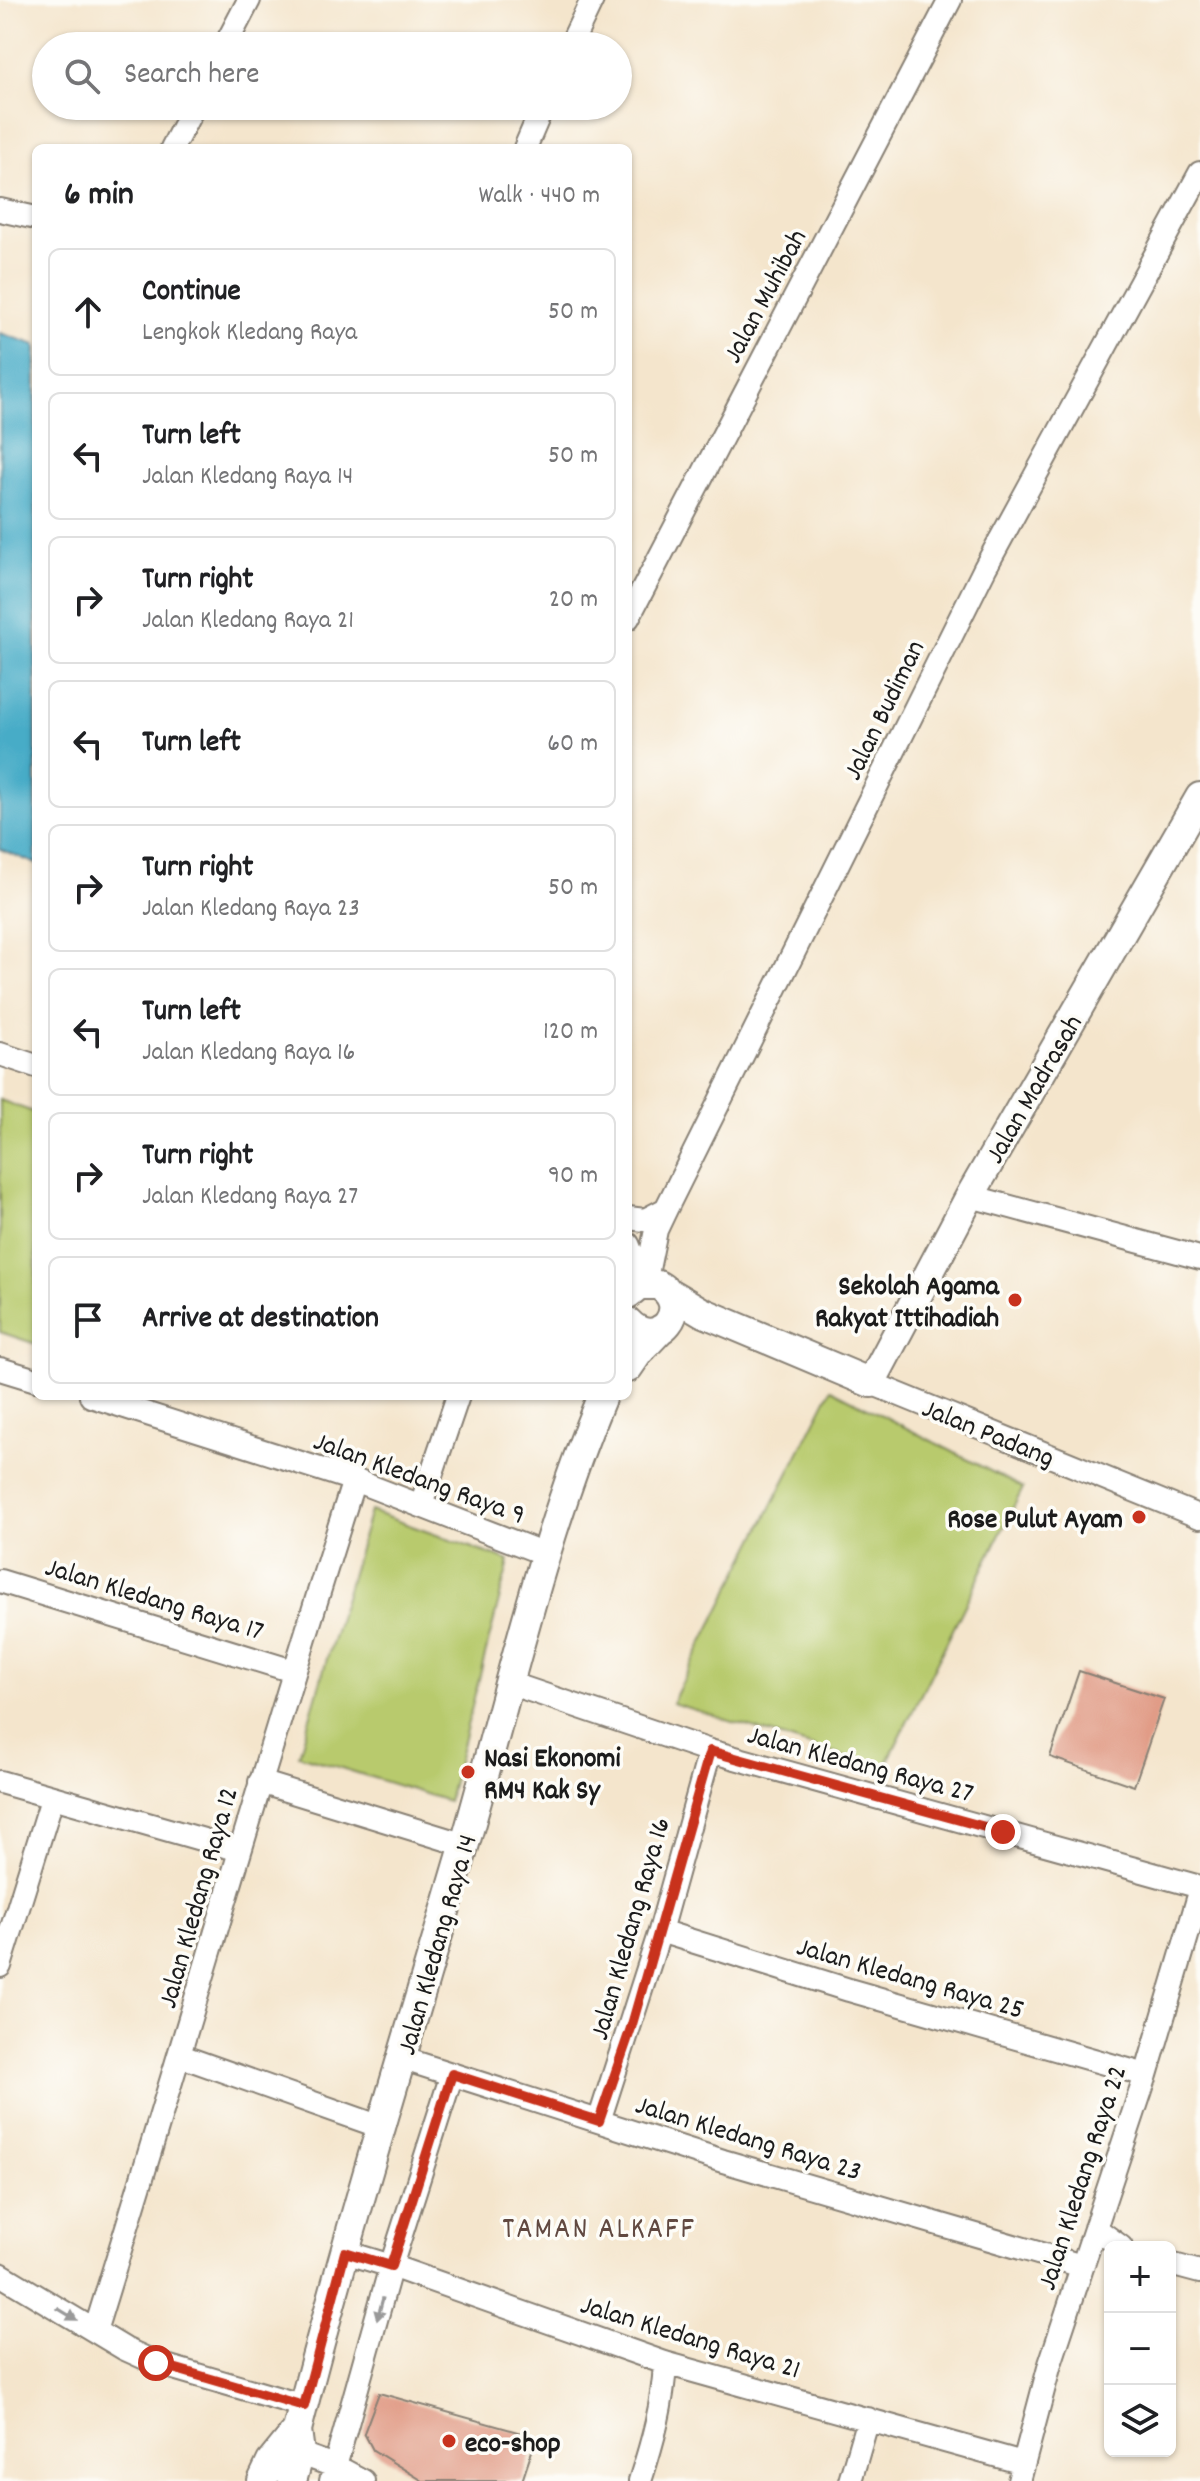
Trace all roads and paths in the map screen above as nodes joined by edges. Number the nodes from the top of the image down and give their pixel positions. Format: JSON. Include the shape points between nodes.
{"nodes":[{"id":1,"x":249,"y":0,"type":"edge"},
{"id":2,"x":592,"y":0,"type":"edge"},
{"id":3,"x":950,"y":0,"type":"edge"},
{"id":4,"x":232,"y":32,"type":"edge"},
{"id":5,"x":577,"y":32,"type":"edge"},
{"id":6,"x":187,"y":120,"type":"edge"},
{"id":7,"x":537,"y":120,"type":"edge"},
{"id":8,"x":174,"y":144,"type":"edge"},
{"id":9,"x":527,"y":144,"type":"edge"},
{"id":10,"x":1200,"y":173,"type":"edge"},
{"id":11,"x":0,"y":210,"type":"edge"},
{"id":12,"x":32,"y":217,"type":"edge"},
{"id":13,"x":632,"y":610,"type":"edge"},
{"id":14,"x":1200,"y":797,"type":"edge"},
{"id":15,"x":0,"y":1054,"type":"edge"},
{"id":16,"x":32,"y":1065,"type":"edge"},
{"id":17,"x":970,"y":1196,"type":"junction"},
{"id":18,"x":666,"y":1209,"type":"junction"},
{"id":19,"x":632,"y":1218,"type":"edge"},
{"id":20,"x":1200,"y":1258,"type":"edge"},
{"id":21,"x":632,"y":1264,"type":"edge"},
{"id":22,"x":637,"y":1288,"type":"edge"},
{"id":23,"x":664,"y":1328,"type":"junction"},
{"id":24,"x":632,"y":1329,"type":"edge"},
{"id":25,"x":778,"y":1343,"type":"junction"},
{"id":26,"x":632,"y":1362,"type":"edge"},
{"id":27,"x":0,"y":1369,"type":"edge"},
{"id":28,"x":32,"y":1379,"type":"edge"},
{"id":29,"x":871,"y":1383,"type":"junction"},
{"id":30,"x":106,"y":1400,"type":"edge"},
{"id":31,"x":457,"y":1400,"type":"edge"},
{"id":32,"x":612,"y":1400,"type":"edge"},
{"id":33,"x":598,"y":1406,"type":"edge"},
{"id":34,"x":354,"y":1480,"type":"junction"},
{"id":35,"x":421,"y":1505,"type":"junction"},
{"id":36,"x":1200,"y":1517,"type":"edge"},
{"id":37,"x":545,"y":1554,"type":"junction"},
{"id":38,"x":0,"y":1581,"type":"edge"},
{"id":39,"x":293,"y":1671,"type":"junction"},
{"id":40,"x":509,"y":1683,"type":"junction"},
{"id":41,"x":710,"y":1751,"type":"junction"},
{"id":42,"x":0,"y":1782,"type":"edge"},
{"id":43,"x":260,"y":1782,"type":"junction"},
{"id":44,"x":52,"y":1799,"type":"junction"},
{"id":45,"x":465,"y":1845,"type":"junction"},
{"id":46,"x":239,"y":1850,"type":"junction"},
{"id":47,"x":1200,"y":1889,"type":"edge"},
{"id":48,"x":660,"y":1931,"type":"junction"},
{"id":49,"x":0,"y":1966,"type":"edge"},
{"id":50,"x":181,"y":2056,"type":"junction"},
{"id":51,"x":401,"y":2058,"type":"junction"},
{"id":52,"x":452,"y":2074,"type":"junction"},
{"id":53,"x":1146,"y":2075,"type":"junction"},
{"id":54,"x":599,"y":2121,"type":"junction"},
{"id":55,"x":381,"y":2127,"type":"junction"},
{"id":56,"x":1095,"y":2228,"type":"junction"},
{"id":57,"x":1113,"y":2241,"type":"edge"},
{"id":58,"x":345,"y":2252,"type":"junction"},
{"id":59,"x":391,"y":2266,"type":"junction"},
{"id":60,"x":1082,"y":2266,"type":"junction"},
{"id":61,"x":1176,"y":2266,"type":"edge"},
{"id":62,"x":1200,"y":2272,"type":"edge"},
{"id":63,"x":0,"y":2274,"type":"edge"},
{"id":64,"x":95,"y":2331,"type":"junction"},
{"id":65,"x":665,"y":2363,"type":"junction"},
{"id":66,"x":868,"y":2419,"type":"junction"},
{"id":67,"x":296,"y":2434,"type":"junction"},
{"id":68,"x":1021,"y":2472,"type":"edge"},
{"id":69,"x":334,"y":2474,"type":"edge"},
{"id":70,"x":262,"y":2481,"type":"edge"},
{"id":71,"x":292,"y":2481,"type":"edge"},
{"id":72,"x":363,"y":2481,"type":"edge"},
{"id":73,"x":640,"y":2481,"type":"edge"},
{"id":74,"x":850,"y":2481,"type":"edge"}],
"edges":[{"from":1,"to":4,"type":"street"},
{"from":2,"to":5,"type":"street"},
{"from":3,"to":13,"type":"street","name":"Jalan Muhibah"},
{"from":6,"to":8,"type":"street"},
{"from":7,"to":9,"type":"street"},
{"from":10,"to":18,"type":"street","name":"Jalan Budiman","via":[[985,568]]},
{"from":11,"to":12,"type":"street"},
{"from":14,"to":17,"type":"street","name":"Jalan Madrasah"},
{"from":15,"to":16,"type":"street"},
{"from":17,"to":20,"type":"street"},
{"from":17,"to":29,"type":"street","name":"Jalan Madrasah"},
{"from":18,"to":19,"type":"street","via":[[645,1220]]},
{"from":18,"to":22,"type":"street","name":"Jalan Budiman"},
{"from":21,"to":22,"type":"street"},
{"from":22,"to":23,"type":"street","via":[[673,1309]]},
{"from":22,"to":25,"type":"street","name":"Jalan Padang"},
{"from":23,"to":24,"type":"street","name":"Jalan Padang","via":[[649,1333]]},
{"from":23,"to":25,"type":"street","name":"Jalan Padang","via":[[714,1327]]},
{"from":23,"to":26,"type":"street"},
{"from":25,"to":29,"type":"street","name":"Jalan Padang"},
{"from":27,"to":28,"type":"street"},
{"from":29,"to":36,"type":"street","name":"Jalan Padang"},
{"from":30,"to":34,"type":"street","name":"Jalan Kledang Raya 9"},
{"from":31,"to":35,"type":"street"},
{"from":32,"to":33,"type":"street","name":"Jalan Kledang Raya 14","via":[[602,1411]]},
{"from":33,"to":37,"type":"street","name":"Jalan Kledang Raya 14"},
{"from":34,"to":35,"type":"street","name":"Jalan Kledang Raya 9"},
{"from":34,"to":39,"type":"street","name":"Jalan Kledang Raya 12"},
{"from":35,"to":37,"type":"street","name":"Jalan Kledang Raya 9"},
{"from":37,"to":40,"type":"street","name":"Jalan Kledang Raya 14"},
{"from":38,"to":39,"type":"street","name":"Jalan Kledang Raya 17"},
{"from":39,"to":43,"type":"street","name":"Jalan Kledang Raya 12"},
{"from":40,"to":41,"type":"street","name":"Jalan Kledang Raya 27"},
{"from":40,"to":45,"type":"street","name":"Jalan Kledang Raya 14"},
{"from":41,"to":47,"type":"street","name":"Jalan Kledang Raya 27"},
{"from":41,"to":48,"type":"street","name":"Jalan Kledang Raya 16"},
{"from":42,"to":44,"type":"street"},
{"from":43,"to":45,"type":"street"},
{"from":43,"to":46,"type":"street","name":"Jalan Kledang Raya 12"},
{"from":44,"to":46,"type":"street"},
{"from":44,"to":49,"type":"street"},
{"from":45,"to":51,"type":"street","name":"Jalan Kledang Raya 14"},
{"from":46,"to":50,"type":"street","name":"Jalan Kledang Raya 12"},
{"from":47,"to":53,"type":"street","name":"Jalan Kledang Raya 22"},
{"from":48,"to":53,"type":"street","name":"Jalan Kledang Raya 25"},
{"from":48,"to":54,"type":"street","name":"Jalan Kledang Raya 16"},
{"from":50,"to":55,"type":"street"},
{"from":50,"to":64,"type":"street","name":"Jalan Kledang Raya 12"},
{"from":51,"to":52,"type":"street","name":"Jalan Kledang Raya 23"},
{"from":51,"to":55,"type":"street","name":"Jalan Kledang Raya 14"},
{"from":52,"to":54,"type":"street","name":"Jalan Kledang Raya 23"},
{"from":52,"to":59,"type":"street"},
{"from":53,"to":56,"type":"street","name":"Jalan Kledang Raya 22"},
{"from":54,"to":60,"type":"street","name":"Jalan Kledang Raya 23"},
{"from":55,"to":58,"type":"street","name":"Jalan Kledang Raya 14"},
{"from":56,"to":57,"type":"street"},
{"from":56,"to":60,"type":"street","name":"Jalan Kledang Raya 22"},
{"from":58,"to":59,"type":"street","name":"Jalan Kledang Raya 21"},
{"from":58,"to":67,"type":"street","name":"Jalan Kledang Raya 14"},
{"from":59,"to":65,"type":"street","name":"Jalan Kledang Raya 21"},
{"from":59,"to":69,"type":"street","one_way":true},
{"from":60,"to":68,"type":"street","name":"Jalan Kledang Raya 22"},
{"from":61,"to":62,"type":"street"},
{"from":63,"to":64,"type":"street","one_way":true},
{"from":64,"to":67,"type":"street"},
{"from":65,"to":66,"type":"street","name":"Jalan Kledang Raya 21"},
{"from":65,"to":73,"type":"street","via":[[664,2396]]},
{"from":66,"to":68,"type":"street","name":"Jalan Kledang Raya 21"},
{"from":66,"to":74,"type":"street"},
{"from":67,"to":69,"type":"street"},
{"from":67,"to":70,"type":"street","name":"Jalan Kledang Raya 14"},
{"from":67,"to":71,"type":"street","name":"Jalan Kledang Raya 14"},
{"from":69,"to":72,"type":"street"}]}
